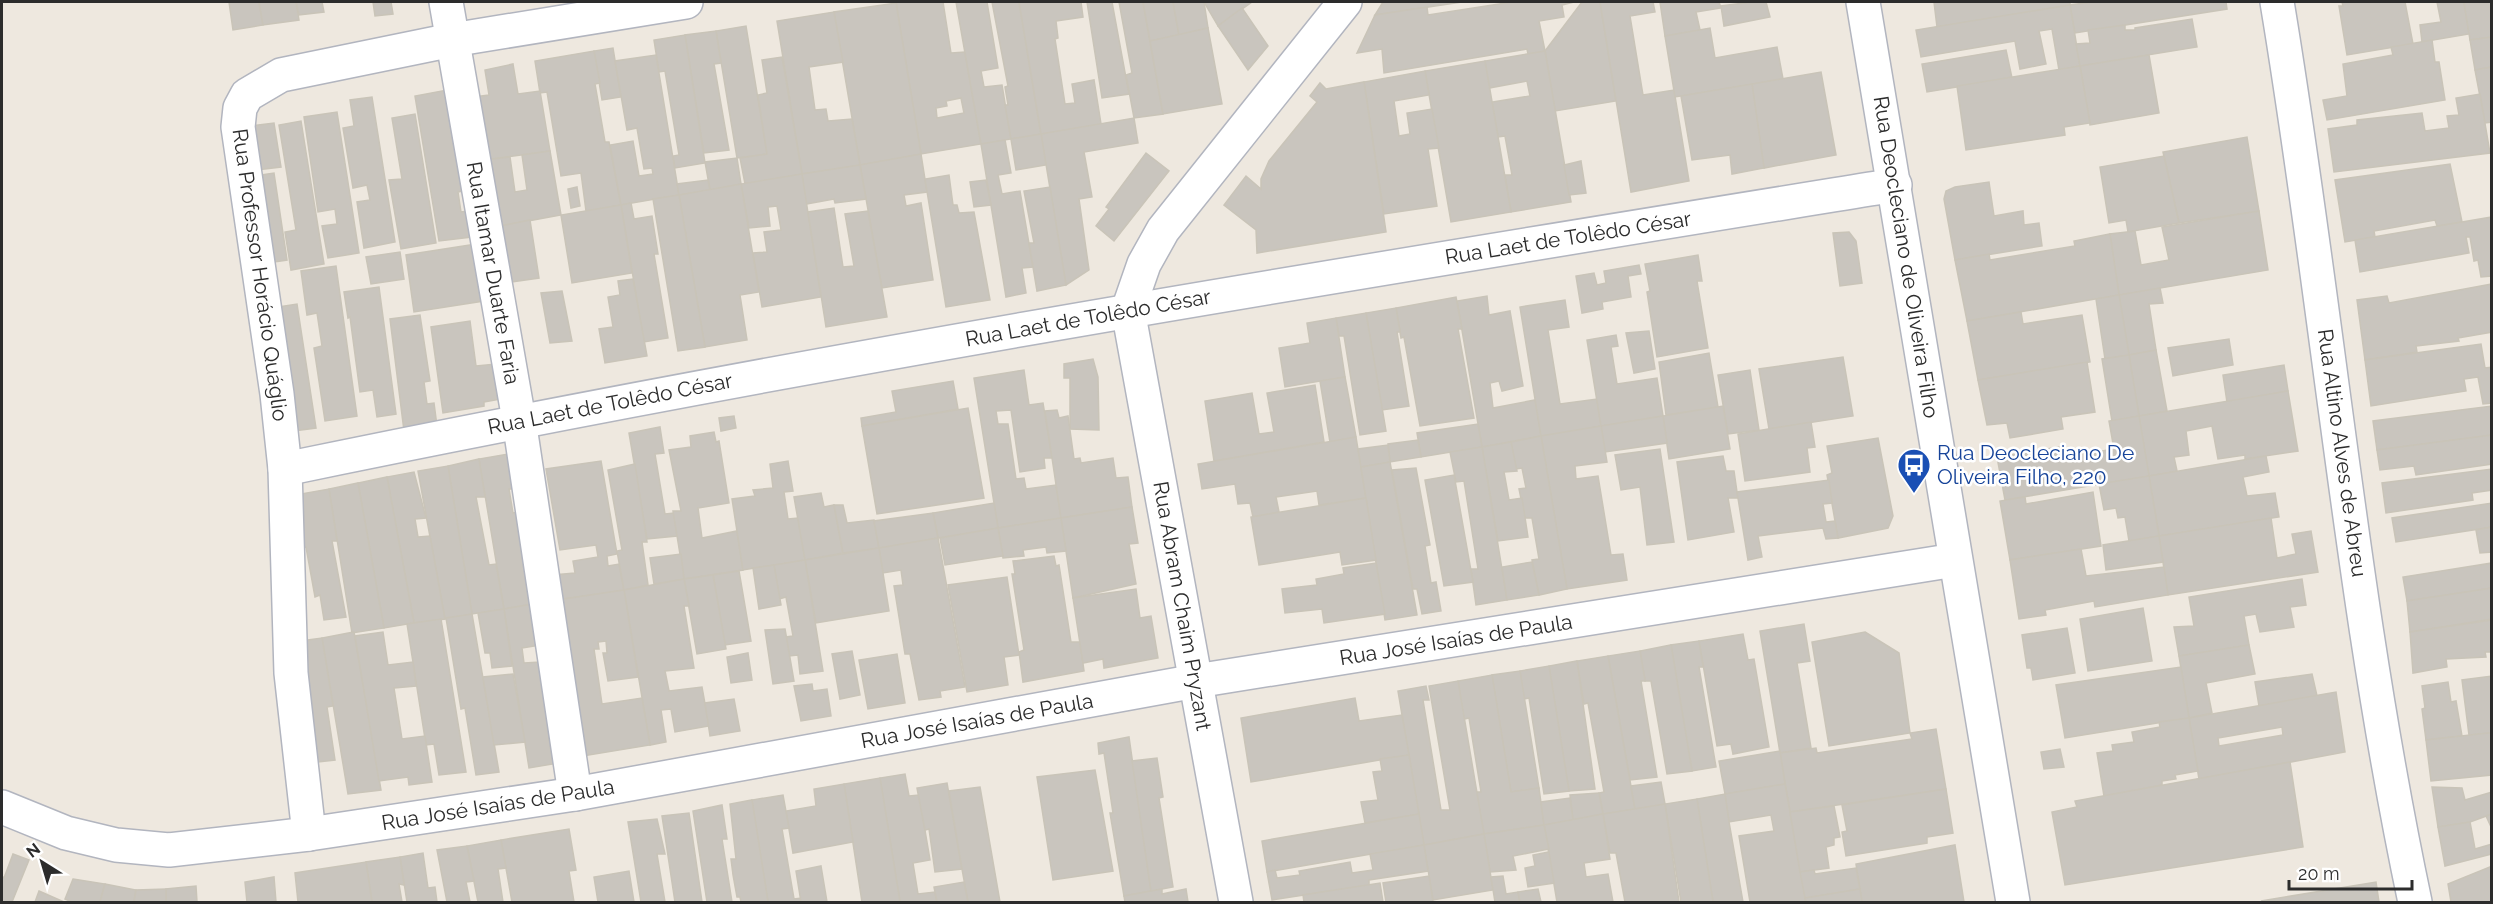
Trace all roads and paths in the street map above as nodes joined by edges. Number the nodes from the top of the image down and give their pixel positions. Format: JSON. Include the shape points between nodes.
{"nodes":[{"id":1,"x":446,"y":2,"type":"edge"},
{"id":2,"x":686,"y":2,"type":"edge"},
{"id":3,"x":1345,"y":2,"type":"edge"},
{"id":4,"x":1863,"y":2,"type":"edge"},
{"id":5,"x":2277,"y":2,"type":"edge"},
{"id":6,"x":452,"y":40,"type":"junction"},
{"id":7,"x":1895,"y":185,"type":"junction"},
{"id":8,"x":1128,"y":310,"type":"junction"},
{"id":9,"x":519,"y":420,"type":"junction"},
{"id":10,"x":285,"y":469,"type":"junction"},
{"id":11,"x":1955,"y":560,"type":"junction"},
{"id":12,"x":1196,"y":681,"type":"junction"},
{"id":13,"x":575,"y":794,"type":"junction"},
{"id":14,"x":2,"y":807,"type":"edge"},
{"id":15,"x":309,"y":834,"type":"junction"},
{"id":16,"x":1236,"y":903,"type":"edge"},
{"id":17,"x":2013,"y":903,"type":"edge"},
{"id":18,"x":2415,"y":903,"type":"edge"}],
"edges":[{"from":1,"to":6,"type":"street","name":"Rua Itamar Duarte Faria"},
{"from":2,"to":6,"type":"street","name":"Rua Professor Horácio Quáglio"},
{"from":3,"to":8,"type":"street","via":[[1163,230],[1144,264]]},
{"from":4,"to":7,"type":"street","name":"Rua Deocleciano de Oliveira Filho"},
{"from":5,"to":18,"type":"street","name":"Rua Altino Alves de Abreu","via":[[2296,114],[2374,687]]},
{"from":6,"to":9,"type":"street","name":"Rua Itamar Duarte Faria"},
{"from":6,"to":10,"type":"street","name":"Rua Professor Horácio Quáglio","via":[[281,75],[247,95],[240,108],[238,127]]},
{"from":7,"to":8,"type":"street","name":"Rua Laet de Tolêdo César"},
{"from":7,"to":11,"type":"street","name":"Rua Deocleciano de Oliveira Filho"},
{"from":8,"to":9,"type":"street","name":"Rua Laet de Tolêdo César"},
{"from":8,"to":12,"type":"street","name":"Rua Abram Chaim Pryzant"},
{"from":9,"to":10,"type":"street","name":"Rua Laet de Tolêdo César"},
{"from":9,"to":13,"type":"street","name":"Rua Itamar Duarte Faria"},
{"from":10,"to":15,"type":"street","name":"Rua Professor Horácio Quáglio","via":[[291,672]]},
{"from":11,"to":12,"type":"street","name":"Rua José Isaías de Paula"},
{"from":11,"to":17,"type":"street","name":"Rua Deocleciano de Oliveira Filho"},
{"from":12,"to":13,"type":"street","name":"Rua José Isaías de Paula"},
{"from":12,"to":16,"type":"street","name":"Rua Abram Chaim Pryzant"},
{"from":13,"to":15,"type":"street","name":"Rua José Isaías de Paula"},
{"from":14,"to":15,"type":"street","name":"Rua José Isaías de Paula","via":[[76,835],[116,845],[169,850]]}]}
